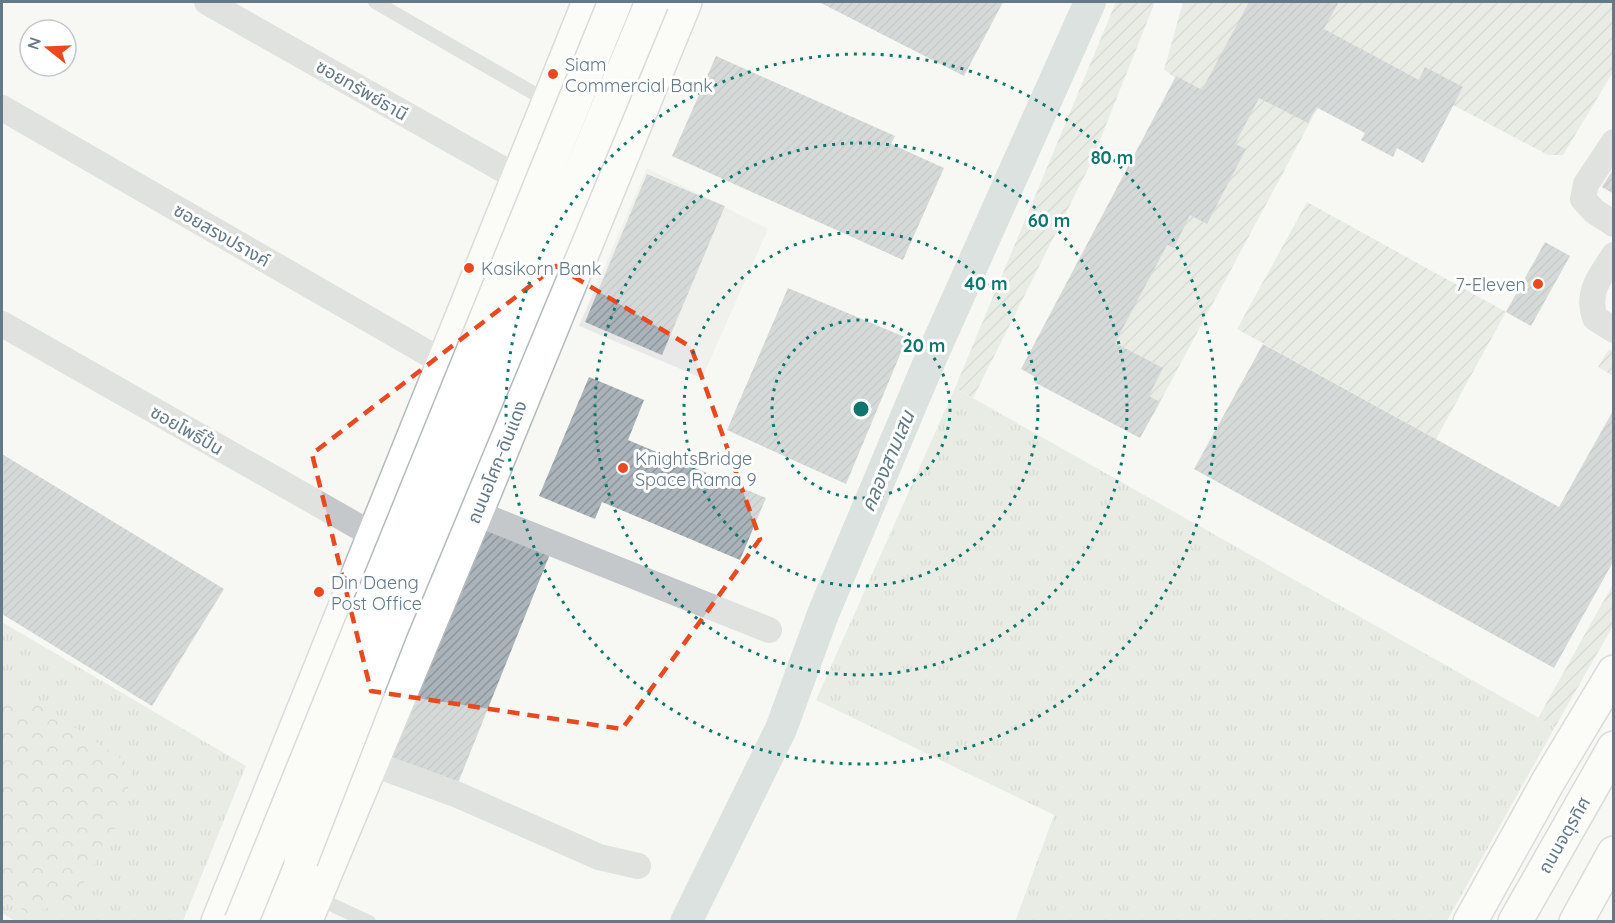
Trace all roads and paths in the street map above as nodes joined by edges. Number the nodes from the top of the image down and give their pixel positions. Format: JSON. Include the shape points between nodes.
{"nodes":[{"id":1,"x":207,"y":2,"type":"edge"},
{"id":2,"x":375,"y":2,"type":"edge"},
{"id":3,"x":594,"y":2,"type":"edge"},
{"id":4,"x":652,"y":2,"type":"edge"},
{"id":5,"x":685,"y":2,"type":"edge"},
{"id":6,"x":2,"y":108,"type":"edge"},
{"id":7,"x":546,"y":109,"type":"junction"},
{"id":8,"x":1614,"y":142,"type":"edge"},
{"id":9,"x":623,"y":152,"type":"junction"},
{"id":10,"x":518,"y":178,"type":"junction"},
{"id":11,"x":1614,"y":225,"type":"edge"},
{"id":12,"x":1614,"y":255,"type":"edge"},
{"id":13,"x":2,"y":324,"type":"edge"},
{"id":14,"x":1614,"y":330,"type":"edge"},
{"id":15,"x":443,"y":362,"type":"junction"},
{"id":16,"x":476,"y":513,"type":"junction"},
{"id":17,"x":373,"y":535,"type":"junction"},
{"id":18,"x":770,"y":630,"type":"dead end"},
{"id":19,"x":1614,"y":672,"type":"edge"},
{"id":20,"x":1614,"y":748,"type":"edge"},
{"id":21,"x":371,"y":763,"type":"junction"},
{"id":22,"x":1614,"y":853,"type":"edge"},
{"id":23,"x":638,"y":866,"type":"dead end"},
{"id":24,"x":310,"y":909,"type":"edge"},
{"id":25,"x":218,"y":921,"type":"edge"},
{"id":26,"x":241,"y":921,"type":"edge"},
{"id":27,"x":276,"y":921,"type":"edge"},
{"id":28,"x":369,"y":921,"type":"edge"},
{"id":29,"x":1470,"y":921,"type":"edge"},
{"id":30,"x":1515,"y":921,"type":"edge"},
{"id":31,"x":1576,"y":921,"type":"edge"}],
"edges":[{"from":1,"to":10,"type":"street","name":"ซอยทรัพย์ธานี"},
{"from":2,"to":7,"type":"lane"},
{"from":3,"to":7,"type":"main road"},
{"from":3,"to":26,"type":"main road","bridge":true},
{"from":4,"to":27,"type":"main road","name":"ถนนอโศก-ดินแดง","bridge":true,"via":[[396,618]]},
{"from":5,"to":9,"type":"main road","name":"ถนนอโศก-ดินแดง"},
{"from":6,"to":15,"type":"street","name":"ซอยสรงปรางค์"},
{"from":7,"to":9,"type":"main road"},
{"from":7,"to":10,"type":"main road"},
{"from":8,"to":11,"type":"street","via":[[1586,184],[1583,199]]},
{"from":9,"to":16,"type":"main road","name":"ถนนอโศก-ดินแดง"},
{"from":10,"to":15,"type":"main road"},
{"from":12,"to":14,"type":"street","via":[[1590,303],[1594,318]]},
{"from":13,"to":17,"type":"street","name":"ซอยโพธิ์ปั้น"},
{"from":15,"to":17,"type":"main road"},
{"from":16,"to":18,"type":"street"},
{"from":16,"to":21,"type":"main road","name":"ถนนอโศก-ดินแดง"},
{"from":17,"to":25,"type":"main road"},
{"from":19,"to":29,"type":"main road"},
{"from":20,"to":30,"type":"main road","name":"ถนนจตุรทิศ"},
{"from":21,"to":23,"type":"street","via":[[458,795],[599,857]]},
{"from":21,"to":24,"type":"main road","name":"ถนนอโศก-ดินแดง"},
{"from":22,"to":31,"type":"main road"},
{"from":24,"to":28,"type":"lane"}]}
